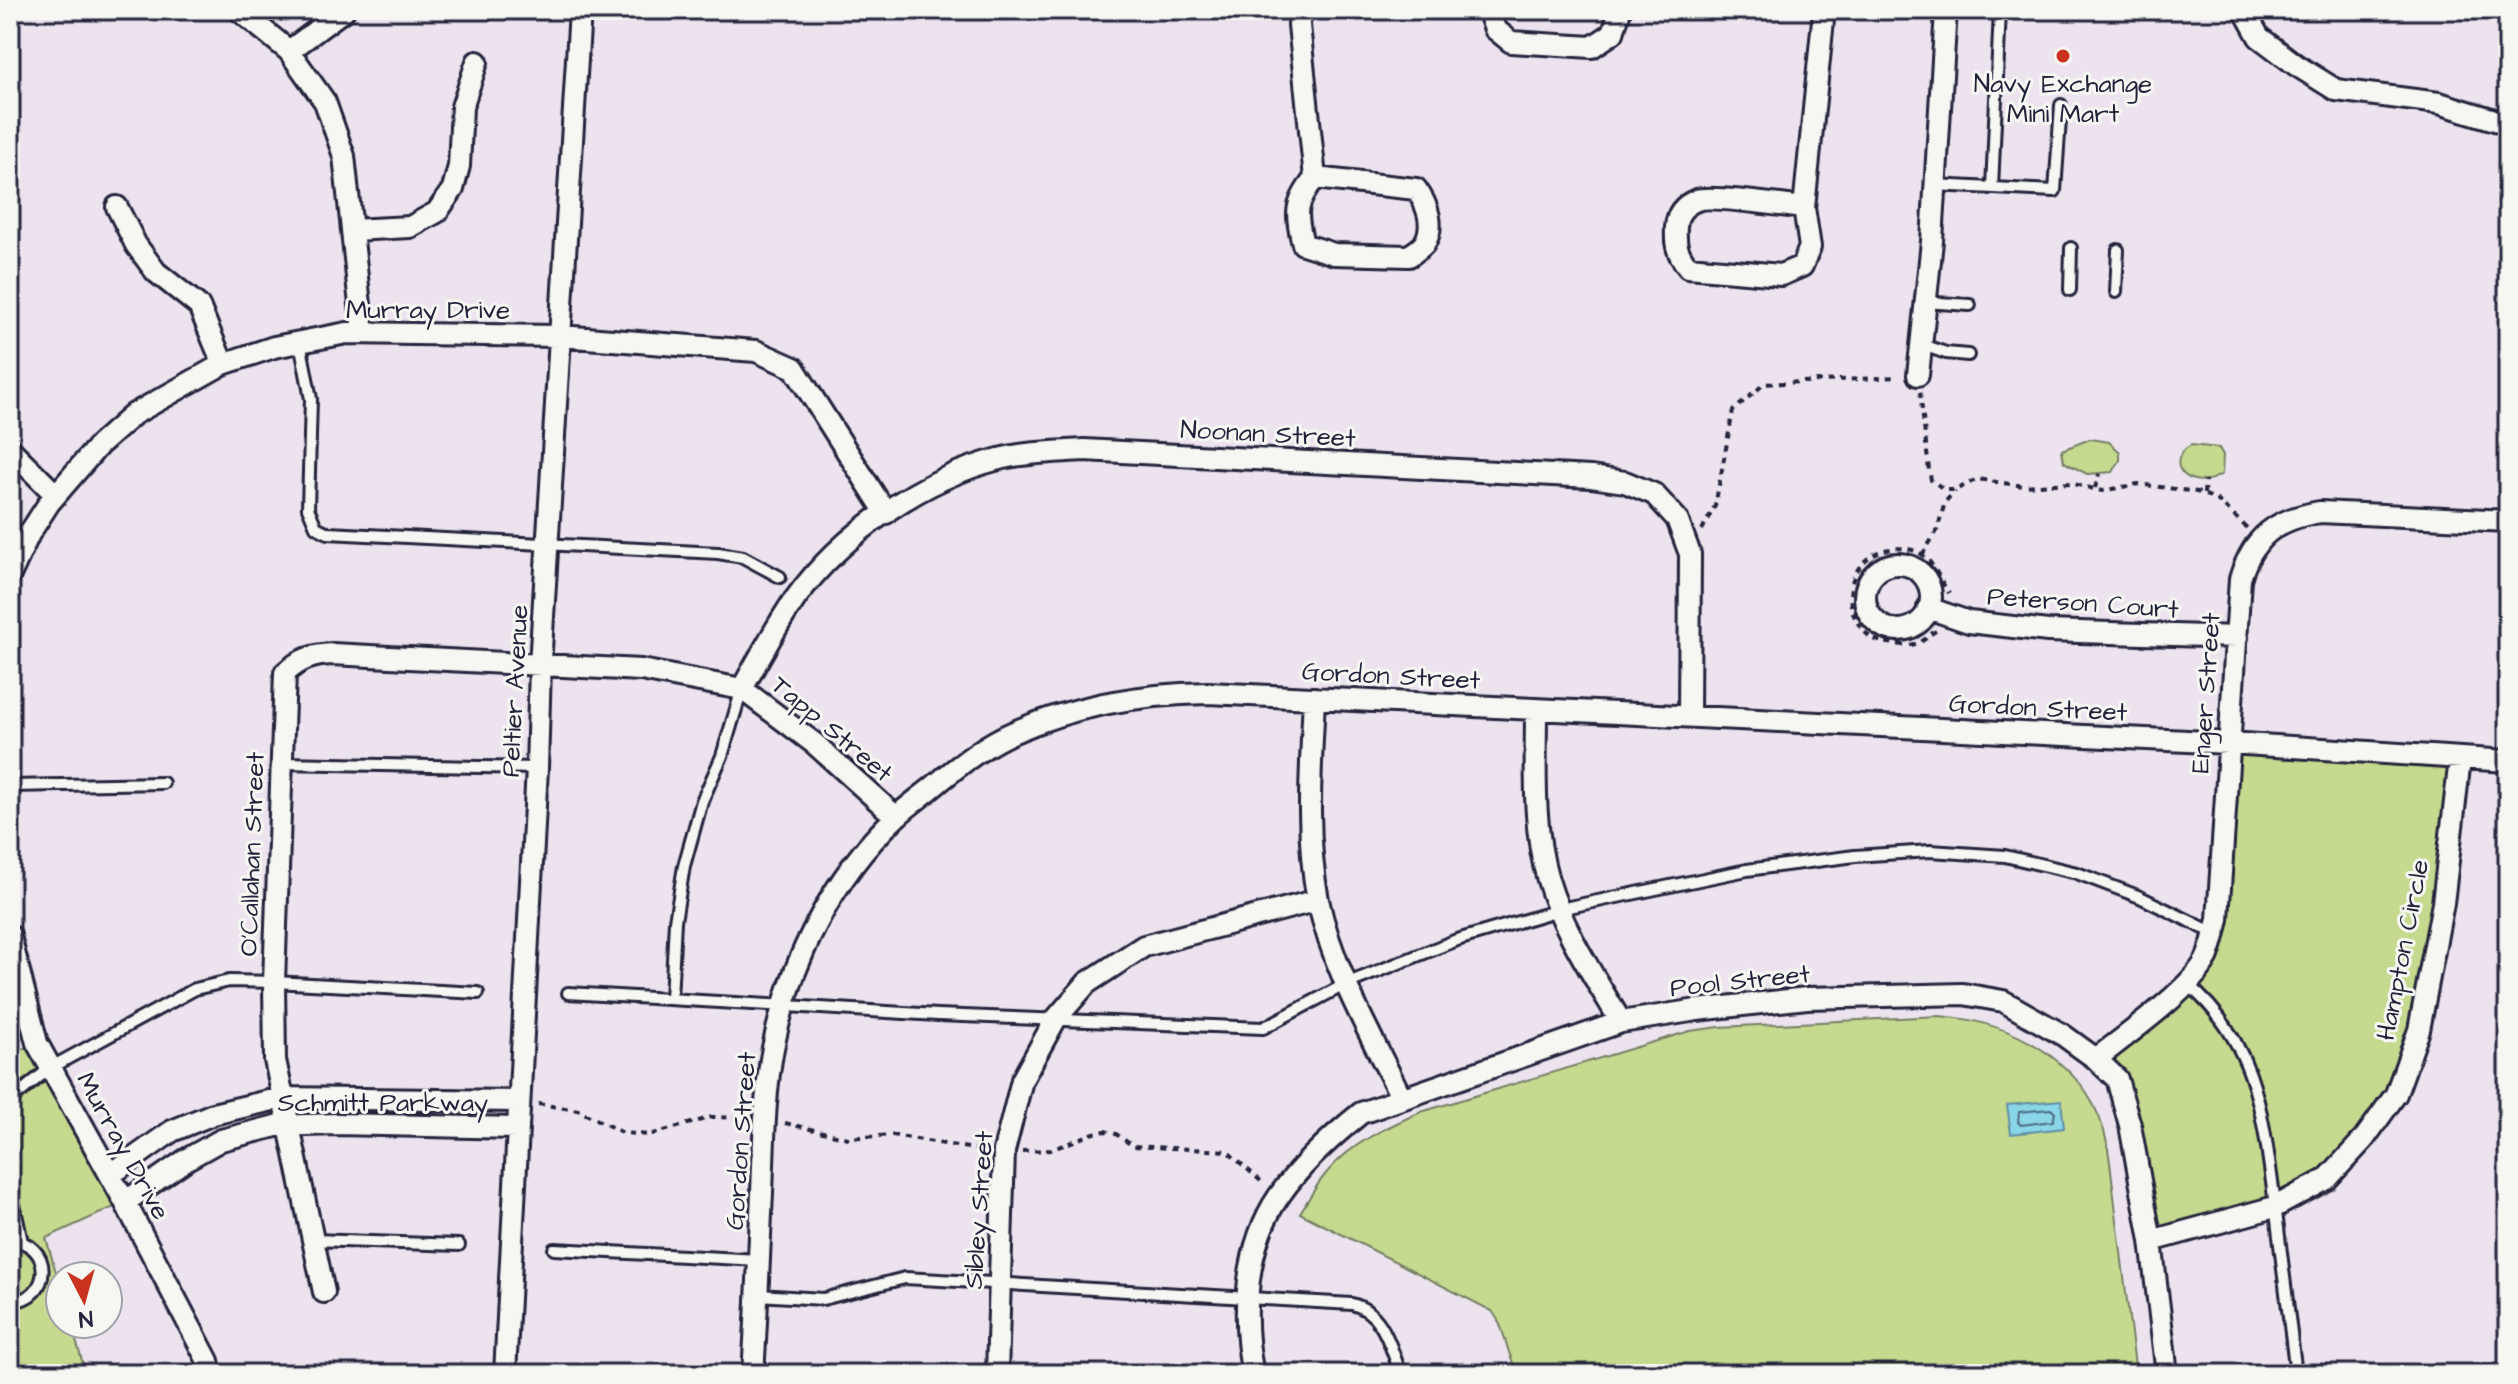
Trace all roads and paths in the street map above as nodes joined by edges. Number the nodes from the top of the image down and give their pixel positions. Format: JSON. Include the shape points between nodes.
{"nodes":[{"id":1,"x":239,"y":10,"type":"edge"},
{"id":2,"x":344,"y":10,"type":"edge"},
{"id":3,"x":580,"y":10,"type":"edge"},
{"id":4,"x":1300,"y":10,"type":"edge"},
{"id":5,"x":1488,"y":10,"type":"edge"},
{"id":6,"x":1620,"y":10,"type":"edge"},
{"id":7,"x":1824,"y":10,"type":"edge"},
{"id":8,"x":1946,"y":10,"type":"edge"},
{"id":9,"x":2000,"y":10,"type":"edge"},
{"id":10,"x":2244,"y":10,"type":"edge"},
{"id":11,"x":289,"y":51,"type":"junction"},
{"id":12,"x":477,"y":62,"type":"dead end"},
{"id":13,"x":2061,"y":105,"type":"dead end"},
{"id":14,"x":2508,"y":124,"type":"edge"},
{"id":15,"x":1315,"y":178,"type":"junction"},
{"id":16,"x":1934,"y":185,"type":"junction"},
{"id":17,"x":1992,"y":188,"type":"junction"},
{"id":18,"x":117,"y":207,"type":"dead end"},
{"id":19,"x":1804,"y":208,"type":"junction"},
{"id":20,"x":352,"y":230,"type":"junction"},
{"id":21,"x":2071,"y":248,"type":"dead end"},
{"id":22,"x":2118,"y":250,"type":"dead end"},
{"id":23,"x":2070,"y":290,"type":"dead end"},
{"id":24,"x":2116,"y":292,"type":"dead end"},
{"id":25,"x":1924,"y":302,"type":"junction"},
{"id":26,"x":1970,"y":305,"type":"dead end"},
{"id":27,"x":363,"y":333,"type":"junction"},
{"id":28,"x":560,"y":336,"type":"junction"},
{"id":29,"x":300,"y":342,"type":"junction"},
{"id":30,"x":1920,"y":344,"type":"junction"},
{"id":31,"x":1968,"y":355,"type":"dead end"},
{"id":32,"x":223,"y":364,"type":"junction"},
{"id":33,"x":1918,"y":375,"type":"junction"},
{"id":34,"x":10,"y":449,"type":"edge"},
{"id":35,"x":2099,"y":474,"type":"dead end"},
{"id":36,"x":2205,"y":480,"type":"dead end"},
{"id":37,"x":2095,"y":488,"type":"junction"},
{"id":38,"x":1956,"y":490,"type":"junction"},
{"id":39,"x":2204,"y":494,"type":"junction"},
{"id":40,"x":56,"y":495,"type":"junction"},
{"id":41,"x":886,"y":513,"type":"junction"},
{"id":42,"x":2508,"y":521,"type":"edge"},
{"id":43,"x":2255,"y":536,"type":"dead end"},
{"id":44,"x":548,"y":545,"type":"junction"},
{"id":45,"x":1690,"y":554,"type":"junction"},
{"id":46,"x":1922,"y":555,"type":"dead end"},
{"id":47,"x":10,"y":575,"type":"edge"},
{"id":48,"x":780,"y":577,"type":"dead end"},
{"id":49,"x":1928,"y":608,"type":"dead end"},
{"id":50,"x":2237,"y":637,"type":"junction"},
{"id":51,"x":540,"y":666,"type":"junction"},
{"id":52,"x":742,"y":689,"type":"junction"},
{"id":53,"x":1314,"y":698,"type":"junction"},
{"id":54,"x":1536,"y":709,"type":"junction"},
{"id":55,"x":1689,"y":717,"type":"junction"},
{"id":56,"x":2229,"y":743,"type":"junction"},
{"id":57,"x":2460,"y":759,"type":"junction"},
{"id":58,"x":2508,"y":761,"type":"edge"},
{"id":59,"x":281,"y":763,"type":"junction"},
{"id":60,"x":537,"y":768,"type":"junction"},
{"id":61,"x":163,"y":783,"type":"dead end"},
{"id":62,"x":10,"y":786,"type":"edge"},
{"id":63,"x":896,"y":817,"type":"junction"},
{"id":64,"x":1318,"y":900,"type":"junction"},
{"id":65,"x":1559,"y":910,"type":"junction"},
{"id":66,"x":2214,"y":933,"type":"junction"},
{"id":67,"x":10,"y":936,"type":"edge"},
{"id":68,"x":274,"y":982,"type":"junction"},
{"id":69,"x":2186,"y":983,"type":"junction"},
{"id":70,"x":1346,"y":984,"type":"junction"},
{"id":71,"x":478,"y":993,"type":"dead end"},
{"id":72,"x":568,"y":993,"type":"dead end"},
{"id":73,"x":18,"y":997,"type":"edge"},
{"id":74,"x":671,"y":999,"type":"junction"},
{"id":75,"x":783,"y":1005,"type":"junction"},
{"id":76,"x":1055,"y":1020,"type":"junction"},
{"id":77,"x":1621,"y":1022,"type":"junction"},
{"id":78,"x":2096,"y":1059,"type":"junction"},
{"id":79,"x":50,"y":1068,"type":"junction"},
{"id":80,"x":10,"y":1083,"type":"edge"},
{"id":81,"x":1401,"y":1097,"type":"junction"},
{"id":82,"x":281,"y":1098,"type":"junction"},
{"id":83,"x":13,"y":1101,"type":"edge"},
{"id":84,"x":518,"y":1101,"type":"junction"},
{"id":85,"x":765,"y":1118,"type":"junction"},
{"id":86,"x":288,"y":1126,"type":"junction"},
{"id":87,"x":516,"y":1128,"type":"junction"},
{"id":88,"x":1004,"y":1151,"type":"junction"},
{"id":89,"x":110,"y":1175,"type":"junction"},
{"id":90,"x":10,"y":1186,"type":"edge"},
{"id":91,"x":1278,"y":1197,"type":"junction"},
{"id":92,"x":125,"y":1202,"type":"junction"},
{"id":93,"x":2275,"y":1207,"type":"junction"},
{"id":94,"x":10,"y":1240,"type":"edge"},
{"id":95,"x":313,"y":1240,"type":"junction"},
{"id":96,"x":2151,"y":1241,"type":"junction"},
{"id":97,"x":22,"y":1242,"type":"junction"},
{"id":98,"x":459,"y":1245,"type":"dead end"},
{"id":99,"x":554,"y":1249,"type":"dead end"},
{"id":100,"x":759,"y":1260,"type":"junction"},
{"id":101,"x":1000,"y":1285,"type":"junction"},
{"id":102,"x":324,"y":1292,"type":"dead end"},
{"id":103,"x":758,"y":1295,"type":"junction"},
{"id":104,"x":1248,"y":1298,"type":"junction"},
{"id":105,"x":10,"y":1302,"type":"edge"},
{"id":106,"x":211,"y":1374,"type":"edge"},
{"id":107,"x":505,"y":1374,"type":"edge"},
{"id":108,"x":753,"y":1374,"type":"edge"},
{"id":109,"x":997,"y":1374,"type":"edge"},
{"id":110,"x":1253,"y":1374,"type":"edge"},
{"id":111,"x":1401,"y":1374,"type":"edge"},
{"id":112,"x":2167,"y":1374,"type":"edge"},
{"id":113,"x":2296,"y":1374,"type":"edge"}],
"edges":[{"from":1,"to":11,"type":"street"},
{"from":2,"to":11,"type":"street"},
{"from":3,"to":28,"type":"street","name":"Peltier Avenue"},
{"from":4,"to":15,"type":"street"},
{"from":5,"to":6,"type":"street","via":[[1495,29],[1511,42],[1592,47],[1613,33]]},
{"from":7,"to":19,"type":"street"},
{"from":8,"to":16,"type":"street"},
{"from":9,"to":17,"type":"lane"},
{"from":10,"to":14,"type":"street","via":[[2259,37],[2336,90],[2439,103]]},
{"from":11,"to":20,"type":"street","via":[[325,102],[344,156]]},
{"from":12,"to":20,"type":"street","via":[[462,107],[453,189],[437,212],[410,227]]},
{"from":13,"to":17,"type":"lane","via":[[2055,191]]},
{"from":15,"to":15,"type":"street","via":[[1416,189],[1430,219],[1425,243],[1409,256],[1334,254],[1303,244],[1297,219],[1300,198]]},
{"from":16,"to":17,"type":"lane"},
{"from":16,"to":25,"type":"street"},
{"from":18,"to":32,"type":"street","via":[[156,272],[199,306]]},
{"from":19,"to":19,"type":"street","via":[[1810,247],[1802,266],[1781,275],[1688,267],[1675,245],[1677,216],[1700,198]]},
{"from":20,"to":27,"type":"street"},
{"from":21,"to":23,"type":"lane"},
{"from":22,"to":24,"type":"lane"},
{"from":25,"to":26,"type":"lane"},
{"from":25,"to":30,"type":"street"},
{"from":27,"to":28,"type":"street","name":"Murray Drive"},
{"from":27,"to":29,"type":"street","name":"Murray Drive"},
{"from":28,"to":41,"type":"street","name":"Murray Drive","via":[[756,351],[794,368]]},
{"from":28,"to":44,"type":"street","name":"Peltier Avenue"},
{"from":29,"to":32,"type":"street","name":"Murray Drive"},
{"from":29,"to":44,"type":"lane","via":[[311,399],[308,508],[316,527],[328,533]]},
{"from":30,"to":31,"type":"lane"},
{"from":30,"to":33,"type":"street"},
{"from":32,"to":40,"type":"street","name":"Murray Drive","via":[[134,414]]},
{"from":33,"to":38,"type":"path","via":[[1931,480],[1945,490]]},
{"from":33,"to":45,"type":"path","via":[[1764,384],[1733,411],[1715,506]]},
{"from":34,"to":40,"type":"street"},
{"from":35,"to":37,"type":"path"},
{"from":36,"to":39,"type":"path"},
{"from":37,"to":38,"type":"path","via":[[1977,479]]},
{"from":37,"to":39,"type":"path","via":[[2138,484]]},
{"from":38,"to":46,"type":"path","via":[[1945,502],[1937,531]]},
{"from":39,"to":43,"type":"path"},
{"from":40,"to":47,"type":"street","name":"Murray Drive"},
{"from":41,"to":45,"type":"street","name":"Noonan Street","via":[[948,476],[1000,458],[1116,451],[1625,482],[1654,494],[1677,519]]},
{"from":41,"to":52,"type":"street","name":"Noonan Street","via":[[839,550],[797,596]]},
{"from":42,"to":50,"type":"street","name":"Enger Street","via":[[2338,512],[2291,518],[2249,552],[2240,579]]},
{"from":44,"to":48,"type":"lane","via":[[718,553],[743,557]]},
{"from":44,"to":51,"type":"street","name":"Peltier Avenue"},
{"from":45,"to":55,"type":"street","name":"Noonan Street"},
{"from":49,"to":50,"type":"street","name":"Peterson Court","via":[[1969,622],[2048,631]]},
{"from":50,"to":56,"type":"street","name":"Enger Street"},
{"from":51,"to":52,"type":"street","name":"Tapp Street","via":[[641,670]]},
{"from":51,"to":59,"type":"street","name":"O’Callahan Street","via":[[315,655],[285,673]]},
{"from":51,"to":60,"type":"street","name":"Peltier Avenue"},
{"from":52,"to":63,"type":"street","name":"Tapp Street","via":[[815,744]]},
{"from":52,"to":74,"type":"lane","via":[[684,866]]},
{"from":53,"to":54,"type":"street","name":"Gordon Street"},
{"from":53,"to":63,"type":"street","name":"Gordon Street","via":[[1193,693],[1107,702],[988,745]]},
{"from":53,"to":64,"type":"street","via":[[1310,820]]},
{"from":54,"to":55,"type":"street","name":"Gordon Street"},
{"from":54,"to":65,"type":"street","via":[[1540,835]]},
{"from":55,"to":56,"type":"street","name":"Gordon Street"},
{"from":56,"to":57,"type":"street","name":"Gordon Street"},
{"from":56,"to":66,"type":"street","name":"Enger Street"},
{"from":57,"to":58,"type":"street","name":"Gordon Street"},
{"from":57,"to":93,"type":"street","name":"Hampton Circle","via":[[2443,903],[2419,1030],[2396,1094],[2327,1179]]},
{"from":59,"to":60,"type":"lane"},
{"from":59,"to":68,"type":"street","name":"O’Callahan Street"},
{"from":60,"to":84,"type":"street","name":"Peltier Avenue"},
{"from":61,"to":62,"type":"lane"},
{"from":63,"to":75,"type":"street","name":"Gordon Street","via":[[837,889],[797,963]]},
{"from":64,"to":70,"type":"street"},
{"from":64,"to":76,"type":"street","name":"Sibley Street","via":[[1144,946],[1087,983]]},
{"from":65,"to":66,"type":"lane","via":[[1747,870],[1855,856],[1958,851],[2023,859],[2092,877]]},
{"from":65,"to":70,"type":"lane","via":[[1457,940]]},
{"from":65,"to":77,"type":"street"},
{"from":66,"to":69,"type":"street","name":"Enger Street","via":[[2205,962]]},
{"from":67,"to":73,"type":"street","name":"Murray Drive"},
{"from":68,"to":71,"type":"lane"},
{"from":68,"to":79,"type":"lane","via":[[229,981],[195,989]]},
{"from":68,"to":82,"type":"street","name":"O’Callahan Street"},
{"from":69,"to":78,"type":"street","name":"Enger Street"},
{"from":69,"to":93,"type":"lane","via":[[2231,1034],[2251,1074],[2264,1119]]},
{"from":70,"to":76,"type":"lane","via":[[1263,1028]]},
{"from":70,"to":81,"type":"street"},
{"from":72,"to":74,"type":"lane"},
{"from":73,"to":79,"type":"street","name":"Murray Drive"},
{"from":74,"to":75,"type":"lane"},
{"from":75,"to":76,"type":"lane"},
{"from":75,"to":85,"type":"street","name":"Gordon Street"},
{"from":76,"to":88,"type":"street","name":"Sibley Street","via":[[1022,1080]]},
{"from":77,"to":78,"type":"street","name":"Pool Street","via":[[1807,998],[1963,994],[2003,1001]]},
{"from":77,"to":81,"type":"street","name":"Pool Street"},
{"from":78,"to":96,"type":"street","name":"Pool Street","via":[[2117,1079]]},
{"from":79,"to":83,"type":"lane"},
{"from":79,"to":89,"type":"street","name":"Murray Drive"},
{"from":80,"to":83,"type":"lane"},
{"from":81,"to":91,"type":"street","name":"Pool Street","via":[[1361,1113],[1329,1139]]},
{"from":82,"to":84,"type":"street","name":"Schmitt Parkway"},
{"from":82,"to":86,"type":"street","name":"O’Callahan Street"},
{"from":82,"to":89,"type":"street","name":"Schmitt Parkway","via":[[213,1114],[172,1131]]},
{"from":84,"to":85,"type":"path","via":[[578,1110],[623,1133],[650,1135],[712,1117]]},
{"from":84,"to":87,"type":"street","name":"Peltier Avenue"},
{"from":85,"to":88,"type":"path","via":[[848,1138],[893,1135]]},
{"from":85,"to":100,"type":"street","name":"Gordon Street"},
{"from":86,"to":87,"type":"street","name":"Schmitt Parkway"},
{"from":86,"to":92,"type":"street","name":"Schmitt Parkway","via":[[221,1140]]},
{"from":86,"to":95,"type":"street","name":"O’Callahan Street"},
{"from":87,"to":107,"type":"street","name":"Peltier Avenue"},
{"from":88,"to":91,"type":"path","via":[[1051,1150],[1105,1131],[1133,1146],[1227,1151]]},
{"from":88,"to":101,"type":"street","name":"Sibley Street"},
{"from":89,"to":92,"type":"street","name":"Murray Drive"},
{"from":90,"to":97,"type":"lane"},
{"from":91,"to":104,"type":"street","name":"Pool Street","via":[[1256,1248]]},
{"from":92,"to":106,"type":"street","name":"Murray Drive"},
{"from":93,"to":96,"type":"street","name":"Hampton Circle"},
{"from":93,"to":113,"type":"lane"},
{"from":94,"to":97,"type":"lane"},
{"from":95,"to":98,"type":"lane"},
{"from":95,"to":102,"type":"street","name":"O’Callahan Street"},
{"from":96,"to":112,"type":"street","name":"Pool Street"},
{"from":97,"to":105,"type":"lane","via":[[39,1255],[43,1277],[25,1300]]},
{"from":99,"to":100,"type":"lane"},
{"from":100,"to":103,"type":"street","name":"Gordon Street"},
{"from":101,"to":103,"type":"lane","via":[[905,1278],[823,1299]]},
{"from":101,"to":104,"type":"lane"},
{"from":101,"to":109,"type":"street","name":"Sibley Street"},
{"from":103,"to":108,"type":"street","name":"Gordon Street"},
{"from":104,"to":110,"type":"street","name":"Pool Street"},
{"from":104,"to":111,"type":"lane","via":[[1359,1306],[1380,1321]]}]}
